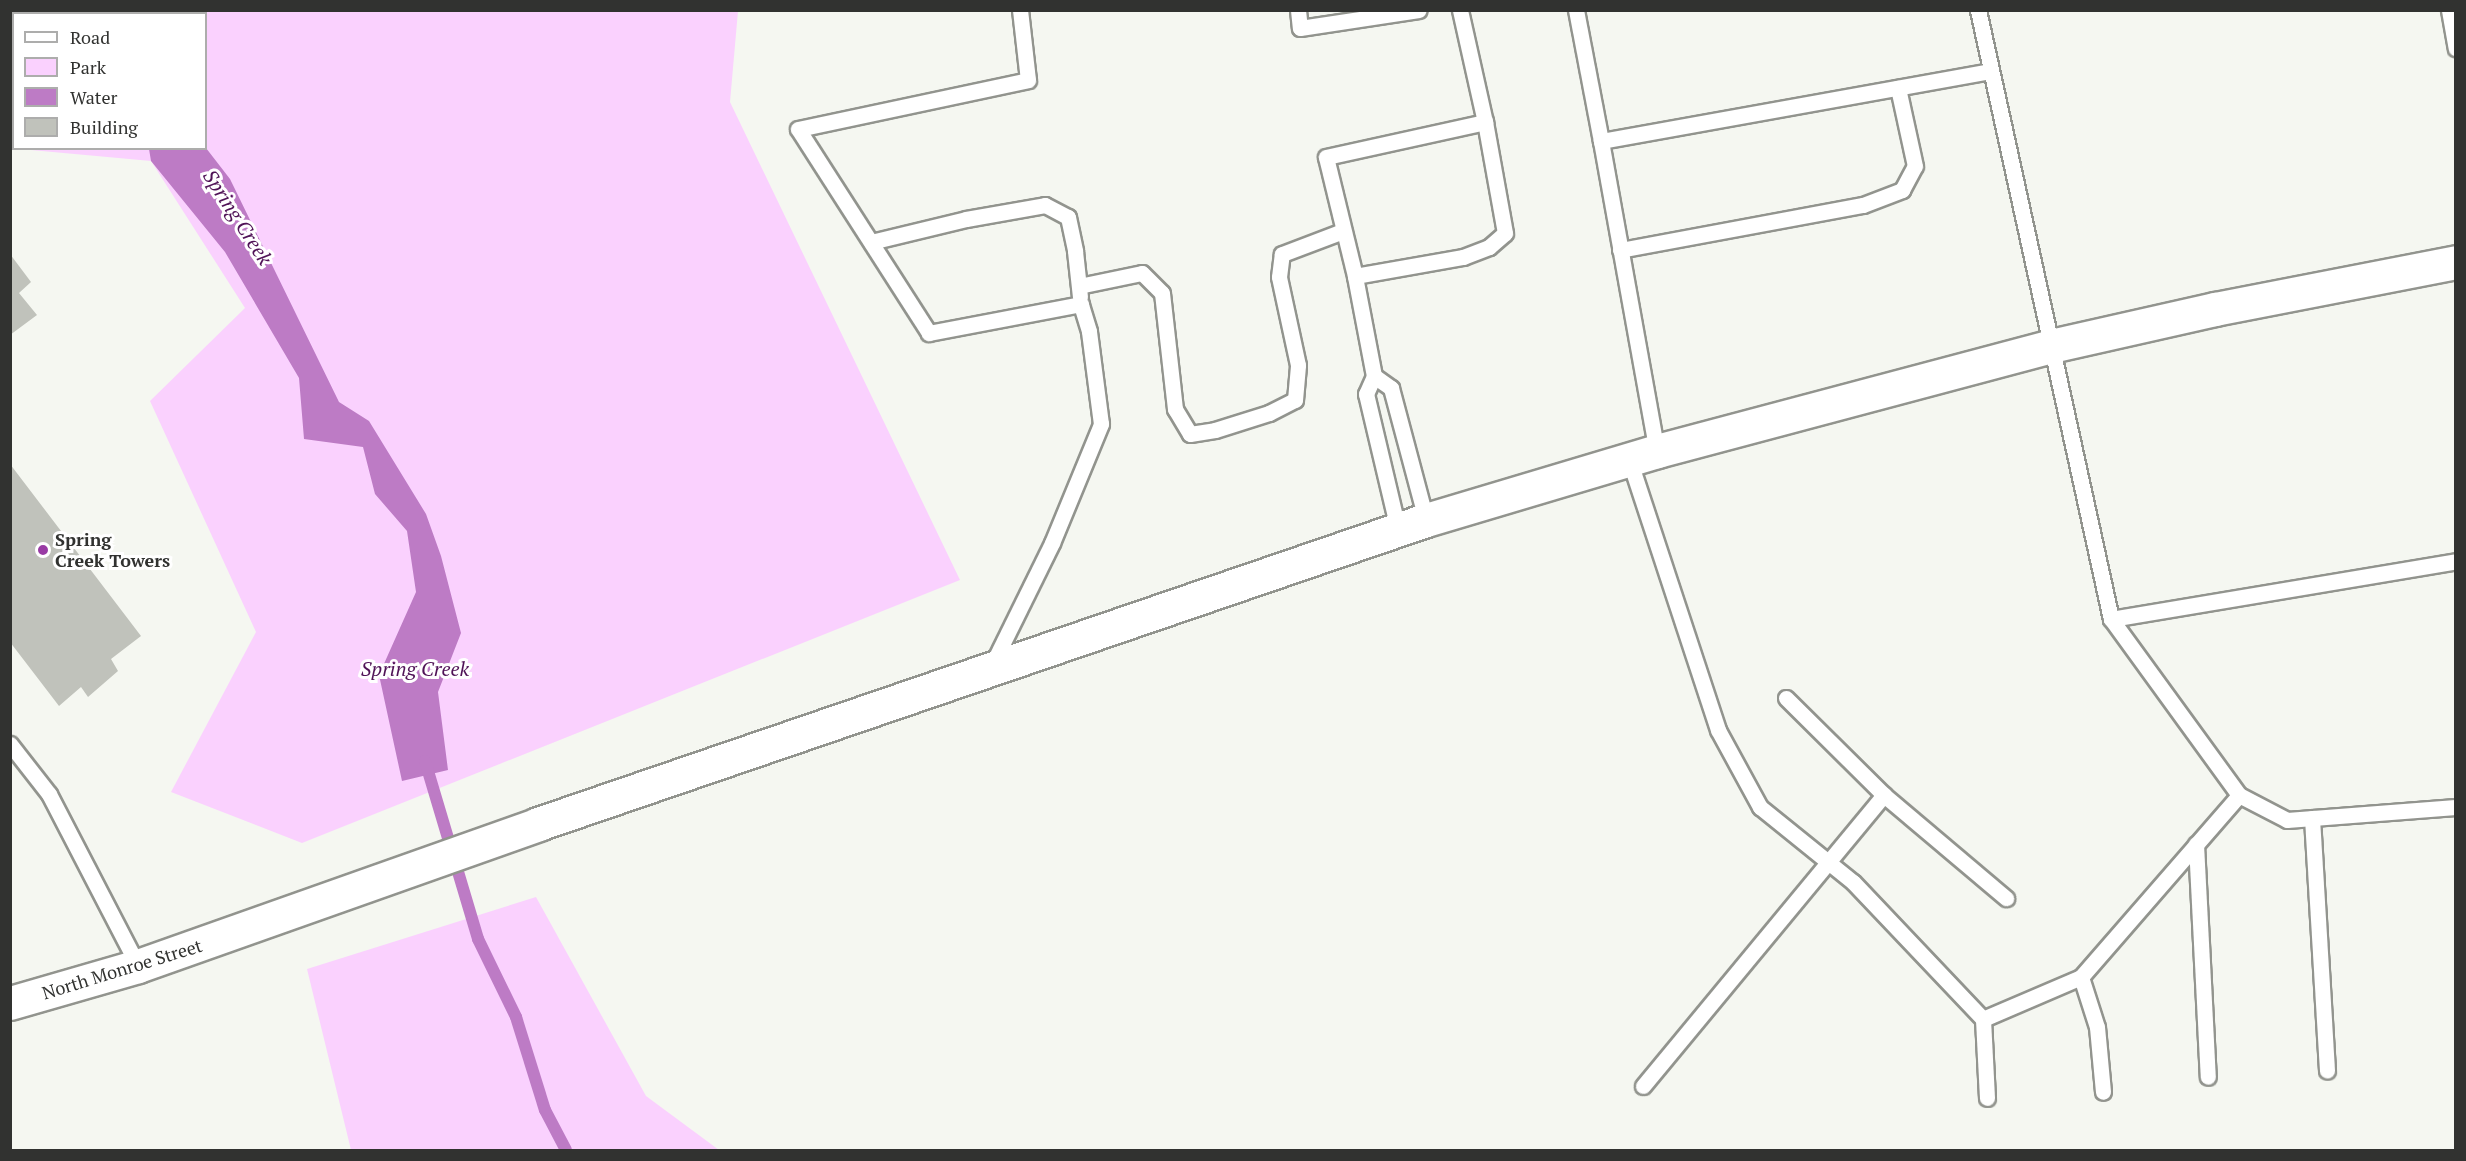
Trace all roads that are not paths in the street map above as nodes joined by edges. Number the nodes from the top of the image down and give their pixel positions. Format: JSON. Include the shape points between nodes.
{"nodes":[{"id":1,"x":1020,"y":10,"type":"edge"},
{"id":2,"x":1298,"y":10,"type":"edge"},
{"id":3,"x":1419,"y":10,"type":"edge"},
{"id":4,"x":1460,"y":10,"type":"edge"},
{"id":5,"x":1576,"y":10,"type":"edge"},
{"id":6,"x":1978,"y":10,"type":"edge"},
{"id":7,"x":2449,"y":10,"type":"edge"},
{"id":8,"x":2456,"y":48,"type":"edge"},
{"id":9,"x":1991,"y":71,"type":"junction"},
{"id":10,"x":1898,"y":88,"type":"junction"},
{"id":11,"x":1485,"y":122,"type":"junction"},
{"id":12,"x":1600,"y":141,"type":"junction"},
{"id":13,"x":1343,"y":231,"type":"junction"},
{"id":14,"x":871,"y":242,"type":"junction"},
{"id":15,"x":1620,"y":250,"type":"junction"},
{"id":16,"x":2456,"y":262,"type":"edge"},
{"id":17,"x":1355,"y":276,"type":"junction"},
{"id":18,"x":1079,"y":286,"type":"junction"},
{"id":19,"x":1081,"y":304,"type":"junction"},
{"id":20,"x":2051,"y":346,"type":"junction"},
{"id":21,"x":1374,"y":376,"type":"junction"},
{"id":22,"x":1643,"y":455,"type":"junction"},
{"id":23,"x":1412,"y":525,"type":"junction"},
{"id":24,"x":2456,"y":561,"type":"edge"},
{"id":25,"x":2111,"y":619,"type":"junction"},
{"id":26,"x":990,"y":669,"type":"junction"},
{"id":27,"x":1786,"y":698,"type":"dead end"},
{"id":28,"x":10,"y":744,"type":"edge"},
{"id":29,"x":1884,"y":795,"type":"junction"},
{"id":30,"x":2239,"y":795,"type":"junction"},
{"id":31,"x":2456,"y":807,"type":"edge"},
{"id":32,"x":2312,"y":818,"type":"junction"},
{"id":33,"x":2196,"y":844,"type":"junction"},
{"id":34,"x":1829,"y":863,"type":"junction"},
{"id":35,"x":2006,"y":898,"type":"dead end"},
{"id":36,"x":138,"y":966,"type":"junction"},
{"id":37,"x":2081,"y":977,"type":"junction"},
{"id":38,"x":10,"y":1003,"type":"edge"},
{"id":39,"x":1983,"y":1019,"type":"junction"},
{"id":40,"x":2327,"y":1071,"type":"dead end"},
{"id":41,"x":2208,"y":1077,"type":"dead end"},
{"id":42,"x":1643,"y":1086,"type":"dead end"},
{"id":43,"x":2103,"y":1092,"type":"dead end"},
{"id":44,"x":1987,"y":1098,"type":"dead end"}],
"edges":[{"from":1,"to":14,"type":"lane","via":[[1028,80],[798,129]]},
{"from":2,"to":3,"type":"lane","via":[[1300,28]]},
{"from":4,"to":11,"type":"lane"},
{"from":5,"to":12,"type":"lane"},
{"from":6,"to":9,"type":"lane"},
{"from":7,"to":8,"type":"lane"},
{"from":9,"to":10,"type":"lane"},
{"from":9,"to":20,"type":"lane"},
{"from":10,"to":12,"type":"lane"},
{"from":10,"to":15,"type":"lane","via":[[1915,166],[1902,190],[1863,205]]},
{"from":11,"to":13,"type":"lane","via":[[1326,157]]},
{"from":11,"to":17,"type":"lane","via":[[1505,233],[1490,247],[1463,257]]},
{"from":12,"to":15,"type":"lane"},
{"from":13,"to":17,"type":"lane"},
{"from":13,"to":18,"type":"lane","via":[[1282,254],[1279,277],[1298,364],[1294,400],[1269,413],[1215,430],[1190,434],[1175,409],[1162,293],[1142,273]]},
{"from":14,"to":18,"type":"lane","via":[[1045,205],[1068,217]]},
{"from":14,"to":19,"type":"lane","via":[[929,333]]},
{"from":15,"to":22,"type":"lane"},
{"from":16,"to":20,"type":"street","name":"North Monroe Street"},
{"from":17,"to":21,"type":"lane"},
{"from":18,"to":19,"type":"lane"},
{"from":19,"to":26,"type":"lane","via":[[1089,331],[1101,424],[1052,543]]},
{"from":20,"to":22,"type":"street","name":"North Monroe Street"},
{"from":20,"to":25,"type":"lane"},
{"from":21,"to":23,"type":"lane","via":[[1366,394]]},
{"from":21,"to":23,"type":"lane","via":[[1391,388]]},
{"from":22,"to":23,"type":"street","name":"North Monroe Street"},
{"from":22,"to":34,"type":"lane","via":[[1718,730],[1760,807]]},
{"from":23,"to":26,"type":"street","name":"North Monroe Street"},
{"from":24,"to":25,"type":"lane"},
{"from":25,"to":30,"type":"lane"},
{"from":26,"to":36,"type":"street","name":"North Monroe Street"},
{"from":27,"to":29,"type":"lane"},
{"from":28,"to":36,"type":"lane","via":[[49,794]]},
{"from":29,"to":34,"type":"lane"},
{"from":29,"to":35,"type":"lane"},
{"from":30,"to":32,"type":"lane","via":[[2287,820]]},
{"from":30,"to":33,"type":"lane"},
{"from":31,"to":32,"type":"lane"},
{"from":32,"to":40,"type":"lane"},
{"from":33,"to":37,"type":"lane"},
{"from":33,"to":41,"type":"lane"},
{"from":34,"to":39,"type":"lane","via":[[1852,882]]},
{"from":34,"to":42,"type":"lane"},
{"from":36,"to":38,"type":"street","name":"North Monroe Street"},
{"from":37,"to":39,"type":"lane"},
{"from":37,"to":43,"type":"lane","via":[[2097,1027]]},
{"from":39,"to":44,"type":"lane"}]}
